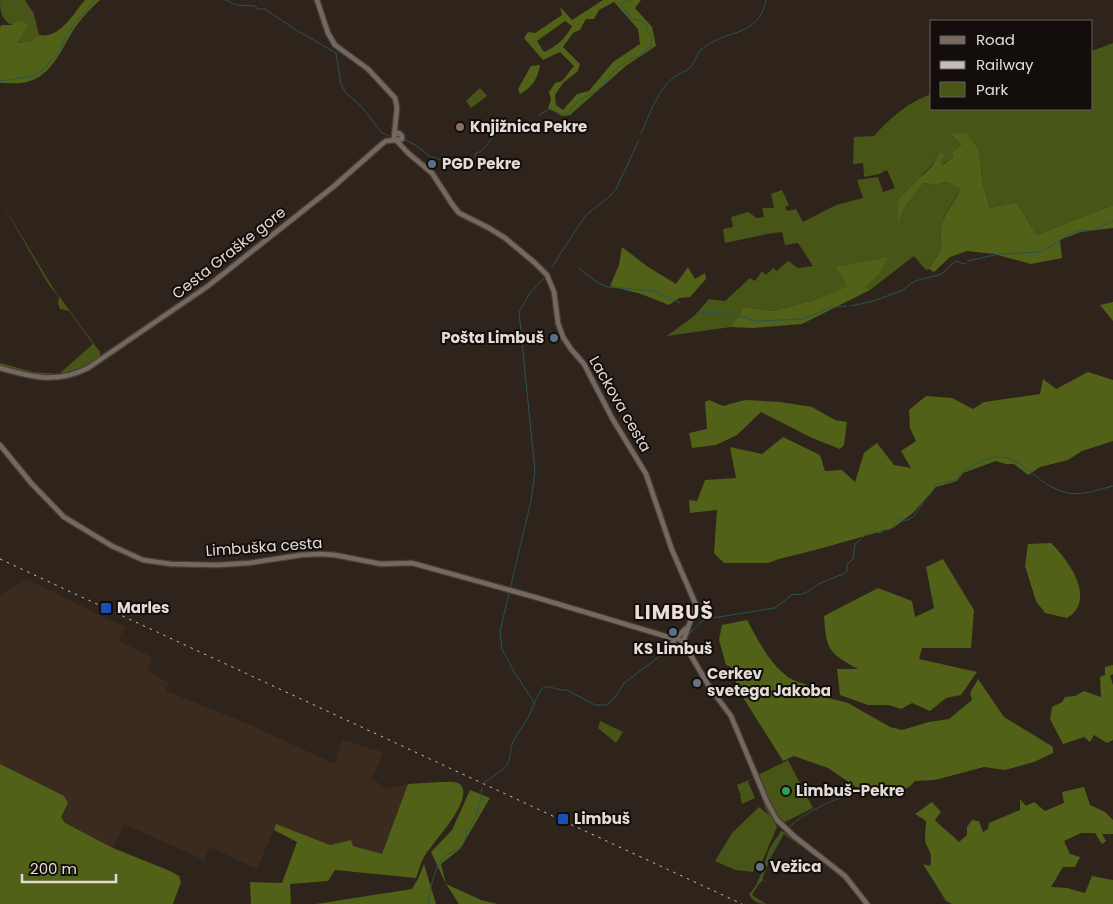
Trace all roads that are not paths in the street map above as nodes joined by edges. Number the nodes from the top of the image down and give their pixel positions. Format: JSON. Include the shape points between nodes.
{"nodes":[{"id":1,"x":317,"y":0,"type":"edge"},
{"id":2,"x":397,"y":137,"type":"junction"},
{"id":3,"x":0,"y":368,"type":"edge"},
{"id":4,"x":0,"y":445,"type":"edge"},
{"id":5,"x":688,"y":626,"type":"junction"},
{"id":6,"x":675,"y":640,"type":"junction"},
{"id":7,"x":683,"y":642,"type":"junction"},
{"id":8,"x":680,"y":649,"type":"junction"},
{"id":9,"x":694,"y":662,"type":"junction"},
{"id":10,"x":868,"y":904,"type":"edge"}],
"edges":[{"from":1,"to":2,"type":"street","via":[[335,45],[368,69],[395,98]]},
{"from":2,"to":3,"type":"street","name":"Cesta Graške gore","via":[[386,141],[208,286],[101,361],[69,376],[38,378]]},
{"from":2,"to":5,"type":"street","name":"Lackova cesta","via":[[408,153],[434,176],[459,213],[500,235],[547,275],[554,292],[563,338],[584,364],[650,484],[672,550],[696,606]]},
{"from":4,"to":6,"type":"street","name":"Limbuška cesta","via":[[64,517],[112,546],[143,560],[217,564],[327,554],[381,564],[420,565]]},
{"from":5,"to":6,"type":"street"},
{"from":5,"to":7,"type":"street","name":"Lackova cesta"},
{"from":6,"to":7,"type":"street"},
{"from":6,"to":8,"type":"street","via":[[675,648]]},
{"from":7,"to":8,"type":"street"},
{"from":7,"to":9,"type":"street"},
{"from":8,"to":9,"type":"street"},
{"from":9,"to":10,"type":"street","via":[[731,716],[776,820],[845,876]]}]}
